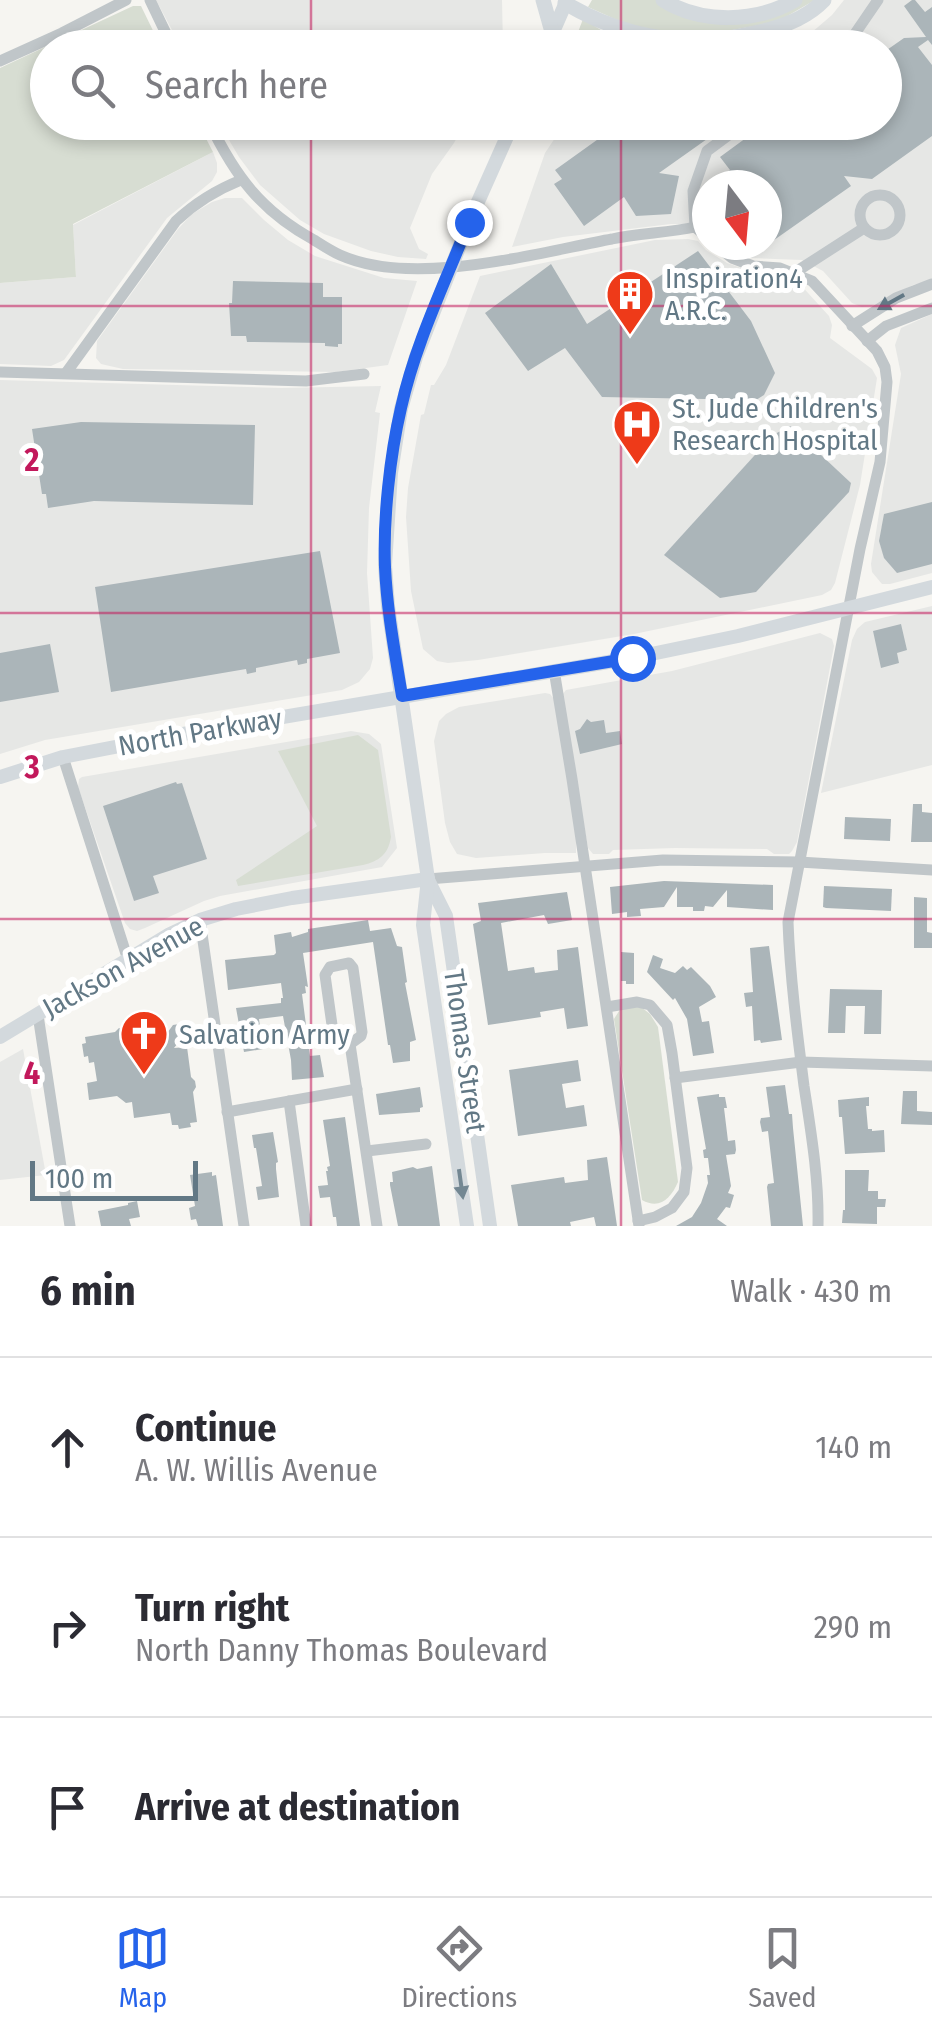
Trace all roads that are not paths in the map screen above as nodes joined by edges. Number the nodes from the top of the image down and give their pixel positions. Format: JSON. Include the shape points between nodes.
{"nodes":[{"id":1,"x":126,"y":0,"type":"edge"},
{"id":2,"x":150,"y":0,"type":"edge"},
{"id":3,"x":544,"y":0,"type":"edge"},
{"id":4,"x":664,"y":0,"type":"edge"},
{"id":5,"x":794,"y":0,"type":"edge"},
{"id":6,"x":824,"y":0,"type":"edge"},
{"id":7,"x":878,"y":0,"type":"edge"},
{"id":8,"x":566,"y":1,"type":"edge"},
{"id":9,"x":68,"y":30,"type":"edge"},
{"id":10,"x":164,"y":30,"type":"edge"},
{"id":11,"x":548,"y":30,"type":"edge"},
{"id":12,"x":553,"y":30,"type":"edge"},
{"id":13,"x":622,"y":30,"type":"edge"},
{"id":14,"x":764,"y":30,"type":"edge"},
{"id":15,"x":857,"y":30,"type":"edge"},
{"id":16,"x":30,"y":47,"type":"edge"},
{"id":17,"x":0,"y":61,"type":"edge"},
{"id":18,"x":219,"y":140,"type":"edge"},
{"id":19,"x":507,"y":140,"type":"edge"},
{"id":20,"x":722,"y":140,"type":"edge"},
{"id":21,"x":700,"y":170,"type":"edge"},
{"id":22,"x":241,"y":180,"type":"junction"},
{"id":23,"x":692,"y":227,"type":"edge"},
{"id":24,"x":864,"y":228,"type":"dead end"},
{"id":25,"x":737,"y":260,"type":"edge"},
{"id":26,"x":794,"y":273,"type":"junction"},
{"id":27,"x":932,"y":284,"type":"edge"},
{"id":28,"x":932,"y":308,"type":"edge"},
{"id":29,"x":852,"y":326,"type":"junction"},
{"id":30,"x":867,"y":341,"type":"junction"},
{"id":31,"x":0,"y":372,"type":"edge"},
{"id":32,"x":66,"y":373,"type":"junction"},
{"id":33,"x":364,"y":374,"type":"dead end"},
{"id":34,"x":932,"y":587,"type":"edge"},
{"id":35,"x":850,"y":609,"type":"junction"},
{"id":36,"x":554,"y":670,"type":"junction"},
{"id":37,"x":402,"y":696,"type":"junction"},
{"id":38,"x":64,"y":758,"type":"junction"},
{"id":39,"x":0,"y":777,"type":"edge"},
{"id":40,"x":799,"y":862,"type":"junction"},
{"id":41,"x":585,"y":865,"type":"junction"},
{"id":42,"x":932,"y":870,"type":"edge"},
{"id":43,"x":428,"y":879,"type":"junction"},
{"id":44,"x":200,"y":920,"type":"junction"},
{"id":45,"x":128,"y":960,"type":"junction"},
{"id":46,"x":607,"y":1008,"type":"junction"},
{"id":47,"x":38,"y":1015,"type":"junction"},
{"id":48,"x":0,"y":1037,"type":"edge"},
{"id":49,"x":350,"y":1044,"type":"junction"},
{"id":50,"x":801,"y":1062,"type":"junction"},
{"id":51,"x":932,"y":1066,"type":"edge"},
{"id":52,"x":675,"y":1078,"type":"junction"},
{"id":53,"x":356,"y":1089,"type":"junction"},
{"id":54,"x":288,"y":1101,"type":"junction"},
{"id":55,"x":227,"y":1112,"type":"junction"},
{"id":56,"x":426,"y":1144,"type":"dead end"},
{"id":57,"x":367,"y":1151,"type":"junction"},
{"id":58,"x":638,"y":1224,"type":"edge"},
{"id":59,"x":70,"y":1226,"type":"edge"},
{"id":60,"x":244,"y":1226,"type":"edge"},
{"id":61,"x":306,"y":1226,"type":"edge"},
{"id":62,"x":376,"y":1226,"type":"edge"},
{"id":63,"x":468,"y":1226,"type":"edge"},
{"id":64,"x":490,"y":1226,"type":"edge"},
{"id":65,"x":818,"y":1226,"type":"edge"}],
"edges":[{"from":1,"to":9,"type":"street"},
{"from":2,"to":10,"type":"street"},
{"from":3,"to":11,"type":"highway"},
{"from":4,"to":5,"type":"highway","via":[[729,17]]},
{"from":6,"to":14,"type":"highway","via":[[800,18]]},
{"from":7,"to":15,"type":"street"},
{"from":8,"to":12,"type":"main road"},
{"from":8,"to":13,"type":"highway"},
{"from":16,"to":17,"type":"street"},
{"from":18,"to":22,"type":"street"},
{"from":19,"to":37,"type":"main road","name":"Thomas Street","via":[[469,222],[401,409],[385,565]]},
{"from":20,"to":21,"type":"street","via":[[707,151]]},
{"from":22,"to":23,"type":"street","via":[[288,226],[342,256],[374,265],[450,267]]},
{"from":22,"to":32,"type":"street","via":[[176,221]]},
{"from":24,"to":26,"type":"street"},
{"from":25,"to":26,"type":"street"},
{"from":26,"to":29,"type":"street","via":[[812,281]]},
{"from":27,"to":29,"type":"street","one_way":true},
{"from":28,"to":30,"type":"street"},
{"from":29,"to":30,"type":"street"},
{"from":30,"to":35,"type":"street","via":[[885,367],[886,401]]},
{"from":31,"to":32,"type":"street"},
{"from":32,"to":33,"type":"street","via":[[306,381]]},
{"from":34,"to":35,"type":"main road","name":"North Parkway"},
{"from":35,"to":36,"type":"main road","name":"North Parkway"},
{"from":35,"to":40,"type":"street"},
{"from":36,"to":37,"type":"main road","name":"North Parkway"},
{"from":36,"to":41,"type":"street"},
{"from":37,"to":38,"type":"main road","name":"North Parkway"},
{"from":37,"to":43,"type":"main road","name":"Thomas Street"},
{"from":38,"to":39,"type":"main road","name":"North Parkway"},
{"from":38,"to":45,"type":"street"},
{"from":40,"to":41,"type":"street"},
{"from":40,"to":42,"type":"street"},
{"from":40,"to":50,"type":"street","via":[[788,922]]},
{"from":41,"to":43,"type":"street"},
{"from":41,"to":46,"type":"street"},
{"from":43,"to":44,"type":"main road","name":"Jackson Avenue","via":[[292,898]]},
{"from":43,"to":63,"type":"main road","name":"Thomas Street","one_way":true,"via":[[422,925]]},
{"from":43,"to":64,"type":"main road","name":"Thomas Street","via":[[446,916]]},
{"from":44,"to":45,"type":"main road","name":"Jackson Avenue"},
{"from":44,"to":55,"type":"street"},
{"from":45,"to":47,"type":"main road","name":"Jackson Avenue"},
{"from":46,"to":52,"type":"street","via":[[637,1002],[658,1012],[667,1024]]},
{"from":46,"to":58,"type":"street"},
{"from":47,"to":48,"type":"main road","name":"Jackson Avenue"},
{"from":47,"to":59,"type":"street"},
{"from":49,"to":49,"type":"street","via":[[362,1032],[348,963],[325,975],[333,1032]]},
{"from":49,"to":53,"type":"street"},
{"from":50,"to":51,"type":"street"},
{"from":50,"to":52,"type":"street"},
{"from":50,"to":65,"type":"street"},
{"from":52,"to":58,"type":"street","via":[[688,1168],[684,1192],[672,1208]]},
{"from":53,"to":54,"type":"street"},
{"from":53,"to":57,"type":"street"},
{"from":54,"to":55,"type":"street"},
{"from":54,"to":61,"type":"street"},
{"from":55,"to":60,"type":"street"},
{"from":56,"to":57,"type":"street"},
{"from":57,"to":62,"type":"street"}]}
